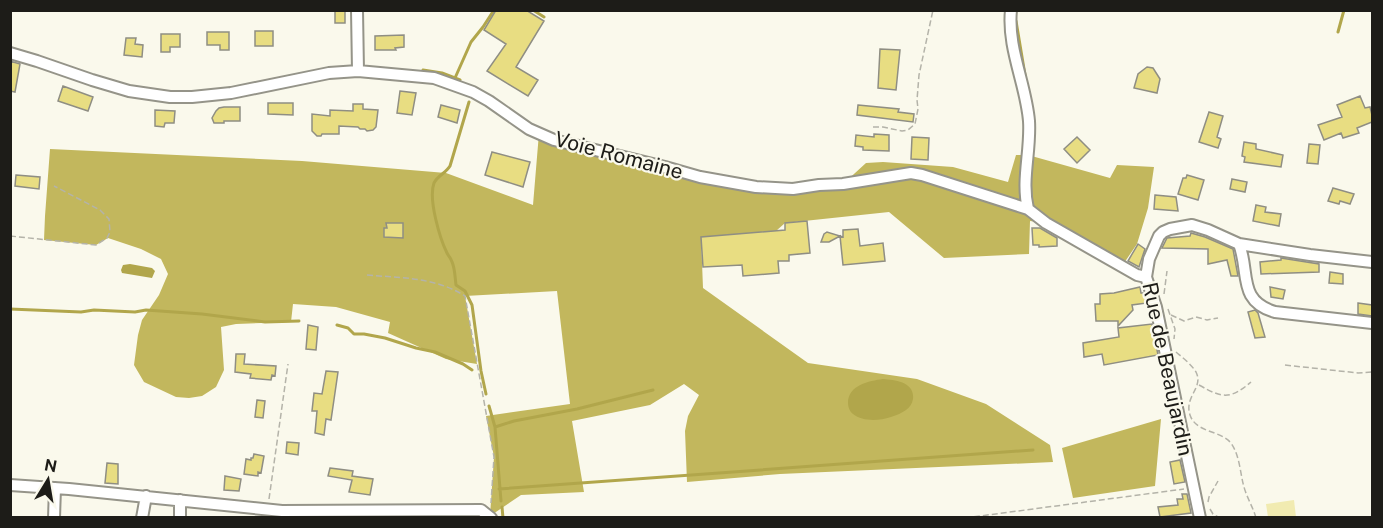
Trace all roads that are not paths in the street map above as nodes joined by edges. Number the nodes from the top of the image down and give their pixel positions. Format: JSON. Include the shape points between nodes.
{"nodes":[{"id":1,"x":357,"y":10,"type":"edge"},
{"id":2,"x":1011,"y":10,"type":"edge"},
{"id":3,"x":10,"y":53,"type":"edge"},
{"id":4,"x":358,"y":71,"type":"junction"},
{"id":5,"x":1028,"y":209,"type":"junction"},
{"id":6,"x":1239,"y":244,"type":"junction"},
{"id":7,"x":1372,"y":262,"type":"edge"},
{"id":8,"x":1146,"y":277,"type":"junction"},
{"id":9,"x":1372,"y":323,"type":"edge"},
{"id":10,"x":10,"y":485,"type":"edge"},
{"id":11,"x":55,"y":488,"type":"junction"},
{"id":12,"x":146,"y":496,"type":"junction"},
{"id":13,"x":180,"y":500,"type":"junction"},
{"id":14,"x":380,"y":514,"type":"edge"},
{"id":15,"x":491,"y":517,"type":"edge"},
{"id":16,"x":54,"y":518,"type":"edge"},
{"id":17,"x":142,"y":518,"type":"edge"},
{"id":18,"x":180,"y":518,"type":"edge"},
{"id":19,"x":1200,"y":518,"type":"edge"}],
"edges":[{"from":1,"to":4,"type":"street"},
{"from":2,"to":5,"type":"street","via":[[1012,41],[1028,120]]},
{"from":3,"to":4,"type":"street","name":"Voie Romaine","via":[[129,91],[170,97],[231,93]]},
{"from":4,"to":5,"type":"street","name":"Voie Romaine","via":[[434,78],[478,95],[529,129],[554,140],[700,177],[793,189],[922,174]]},
{"from":5,"to":8,"type":"street","name":"Voie Romaine","via":[[1046,223]]},
{"from":6,"to":7,"type":"street","name":"Rue de Beaujardin"},
{"from":6,"to":8,"type":"street","name":"Rue de Beaujardin","via":[[1192,225],[1170,229],[1159,236]]},
{"from":6,"to":9,"type":"street","via":[[1246,285],[1260,307]]},
{"from":8,"to":19,"type":"street","name":"Rue de Beaujardin","via":[[1156,307]]},
{"from":10,"to":11,"type":"street"},
{"from":11,"to":12,"type":"street"},
{"from":11,"to":16,"type":"street"},
{"from":12,"to":13,"type":"street"},
{"from":12,"to":17,"type":"street"},
{"from":13,"to":14,"type":"street","via":[[282,511]]},
{"from":13,"to":18,"type":"street"},
{"from":14,"to":15,"type":"street","via":[[481,510]]}]}
